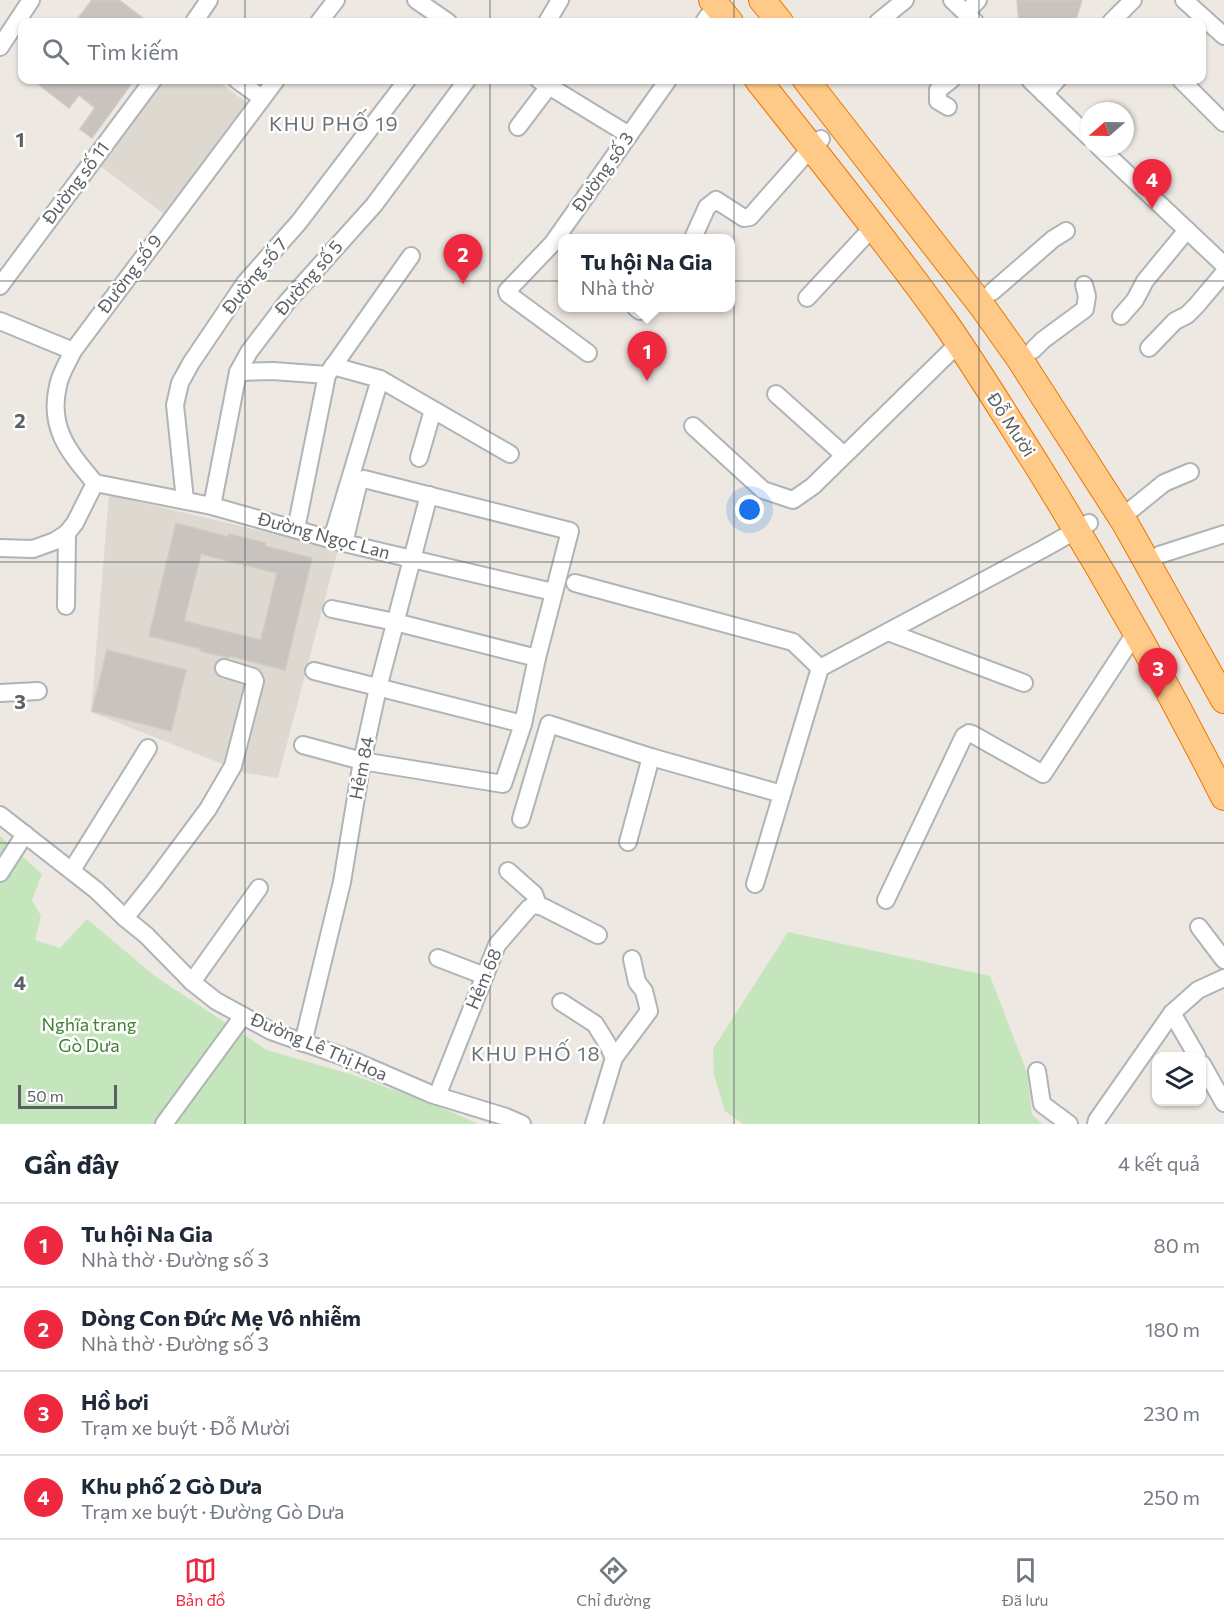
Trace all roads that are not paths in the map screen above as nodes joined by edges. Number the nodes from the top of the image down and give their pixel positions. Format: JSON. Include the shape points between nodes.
{"nodes":[{"id":1,"x":31,"y":0,"type":"edge"},
{"id":2,"x":209,"y":0,"type":"edge"},
{"id":3,"x":336,"y":0,"type":"edge"},
{"id":4,"x":416,"y":0,"type":"edge"},
{"id":5,"x":560,"y":0,"type":"edge"},
{"id":6,"x":744,"y":0,"type":"edge"},
{"id":7,"x":762,"y":0,"type":"edge"},
{"id":8,"x":906,"y":0,"type":"edge"},
{"id":9,"x":952,"y":0,"type":"edge"},
{"id":10,"x":978,"y":0,"type":"edge"},
{"id":11,"x":1133,"y":0,"type":"edge"},
{"id":12,"x":1184,"y":0,"type":"edge"},
{"id":13,"x":19,"y":18,"type":"edge"},
{"id":14,"x":197,"y":18,"type":"edge"},
{"id":15,"x":322,"y":18,"type":"edge"},
{"id":16,"x":442,"y":18,"type":"edge"},
{"id":17,"x":549,"y":18,"type":"edge"},
{"id":18,"x":759,"y":18,"type":"edge"},
{"id":19,"x":777,"y":18,"type":"edge"},
{"id":20,"x":884,"y":18,"type":"edge"},
{"id":21,"x":970,"y":18,"type":"edge"},
{"id":22,"x":973,"y":18,"type":"edge"},
{"id":23,"x":1120,"y":18,"type":"edge"},
{"id":24,"x":1204,"y":18,"type":"edge"},
{"id":25,"x":18,"y":19,"type":"edge"},
{"id":26,"x":1206,"y":20,"type":"edge"},
{"id":27,"x":1224,"y":36,"type":"edge"},
{"id":28,"x":0,"y":46,"type":"edge"},
{"id":29,"x":150,"y":84,"type":"edge"},
{"id":30,"x":243,"y":84,"type":"edge"},
{"id":31,"x":273,"y":84,"type":"edge"},
{"id":32,"x":404,"y":84,"type":"edge"},
{"id":33,"x":464,"y":84,"type":"edge"},
{"id":34,"x":543,"y":84,"type":"edge"},
{"id":35,"x":546,"y":84,"type":"edge"},
{"id":36,"x":665,"y":84,"type":"edge"},
{"id":37,"x":762,"y":84,"type":"edge"},
{"id":38,"x":777,"y":84,"type":"edge"},
{"id":39,"x":809,"y":84,"type":"edge"},
{"id":40,"x":830,"y":84,"type":"edge"},
{"id":41,"x":946,"y":84,"type":"edge"},
{"id":42,"x":1034,"y":84,"type":"edge"},
{"id":43,"x":1053,"y":84,"type":"edge"},
{"id":44,"x":1185,"y":84,"type":"edge"},
{"id":45,"x":1044,"y":94,"type":"junction"},
{"id":46,"x":262,"y":98,"type":"junction"},
{"id":47,"x":948,"y":107,"type":"dead end"},
{"id":48,"x":1224,"y":123,"type":"edge"},
{"id":49,"x":518,"y":127,"type":"dead end"},
{"id":50,"x":1080,"y":128,"type":"edge"},
{"id":51,"x":629,"y":135,"type":"junction"},
{"id":52,"x":816,"y":143,"type":"junction"},
{"id":53,"x":1108,"y":156,"type":"edge"},
{"id":54,"x":873,"y":227,"type":"junction"},
{"id":55,"x":1186,"y":230,"type":"junction"},
{"id":56,"x":1066,"y":231,"type":"dead end"},
{"id":57,"x":566,"y":234,"type":"edge"},
{"id":58,"x":695,"y":234,"type":"edge"},
{"id":59,"x":557,"y":248,"type":"edge"},
{"id":60,"x":411,"y":256,"type":"dead end"},
{"id":61,"x":1224,"y":265,"type":"edge"},
{"id":62,"x":1224,"y":273,"type":"edge"},
{"id":63,"x":1084,"y":285,"type":"dead end"},
{"id":64,"x":0,"y":286,"type":"edge"},
{"id":65,"x":992,"y":292,"type":"junction"},
{"id":66,"x":807,"y":298,"type":"dead end"},
{"id":67,"x":1121,"y":316,"type":"dead end"},
{"id":68,"x":0,"y":321,"type":"edge"},
{"id":69,"x":958,"y":344,"type":"junction"},
{"id":70,"x":1149,"y":348,"type":"dead end"},
{"id":71,"x":1033,"y":350,"type":"junction"},
{"id":72,"x":73,"y":351,"type":"junction"},
{"id":73,"x":588,"y":353,"type":"dead end"},
{"id":74,"x":330,"y":371,"type":"junction"},
{"id":75,"x":238,"y":372,"type":"junction"},
{"id":76,"x":380,"y":379,"type":"junction"},
{"id":77,"x":776,"y":394,"type":"dead end"},
{"id":78,"x":433,"y":410,"type":"junction"},
{"id":79,"x":693,"y":426,"type":"dead end"},
{"id":80,"x":510,"y":454,"type":"dead end"},
{"id":81,"x":844,"y":455,"type":"junction"},
{"id":82,"x":419,"y":458,"type":"dead end"},
{"id":83,"x":1190,"y":472,"type":"dead end"},
{"id":84,"x":95,"y":483,"type":"junction"},
{"id":85,"x":429,"y":495,"type":"junction"},
{"id":86,"x":185,"y":500,"type":"junction"},
{"id":87,"x":212,"y":506,"type":"junction"},
{"id":88,"x":1132,"y":509,"type":"junction"},
{"id":89,"x":1083,"y":526,"type":"junction"},
{"id":90,"x":296,"y":529,"type":"junction"},
{"id":91,"x":68,"y":533,"type":"junction"},
{"id":92,"x":1224,"y":534,"type":"edge"},
{"id":93,"x":338,"y":541,"type":"junction"},
{"id":94,"x":0,"y":549,"type":"edge"},
{"id":95,"x":1159,"y":555,"type":"junction"},
{"id":96,"x":412,"y":558,"type":"junction"},
{"id":97,"x":575,"y":583,"type":"dead end"},
{"id":98,"x":554,"y":592,"type":"junction"},
{"id":99,"x":66,"y":606,"type":"dead end"},
{"id":100,"x":332,"y":609,"type":"dead end"},
{"id":101,"x":395,"y":622,"type":"junction"},
{"id":102,"x":888,"y":632,"type":"junction"},
{"id":103,"x":1136,"y":632,"type":"junction"},
{"id":104,"x":537,"y":658,"type":"junction"},
{"id":105,"x":224,"y":668,"type":"dead end"},
{"id":106,"x":820,"y":668,"type":"junction"},
{"id":107,"x":314,"y":671,"type":"dead end"},
{"id":108,"x":1224,"y":671,"type":"edge"},
{"id":109,"x":1024,"y":683,"type":"dead end"},
{"id":110,"x":378,"y":688,"type":"junction"},
{"id":111,"x":38,"y":691,"type":"dead end"},
{"id":112,"x":0,"y":693,"type":"edge"},
{"id":113,"x":1224,"y":700,"type":"edge"},
{"id":114,"x":523,"y":724,"type":"junction"},
{"id":115,"x":303,"y":745,"type":"dead end"},
{"id":116,"x":148,"y":748,"type":"dead end"},
{"id":117,"x":651,"y":757,"type":"junction"},
{"id":118,"x":362,"y":761,"type":"junction"},
{"id":119,"x":1224,"y":770,"type":"edge"},
{"id":120,"x":782,"y":794,"type":"junction"},
{"id":121,"x":1224,"y":797,"type":"edge"},
{"id":122,"x":0,"y":815,"type":"edge"},
{"id":123,"x":521,"y":819,"type":"dead end"},
{"id":124,"x":25,"y":834,"type":"junction"},
{"id":125,"x":628,"y":842,"type":"dead end"},
{"id":126,"x":72,"y":870,"type":"junction"},
{"id":127,"x":508,"y":871,"type":"dead end"},
{"id":128,"x":0,"y":873,"type":"edge"},
{"id":129,"x":755,"y":884,"type":"dead end"},
{"id":130,"x":259,"y":888,"type":"dead end"},
{"id":131,"x":886,"y":900,"type":"dead end"},
{"id":132,"x":538,"y":905,"type":"junction"},
{"id":133,"x":124,"y":918,"type":"junction"},
{"id":134,"x":1199,"y":927,"type":"dead end"},
{"id":135,"x":598,"y":935,"type":"dead end"},
{"id":136,"x":438,"y":958,"type":"dead end"},
{"id":137,"x":632,"y":959,"type":"dead end"},
{"id":138,"x":1224,"y":960,"type":"edge"},
{"id":139,"x":485,"y":976,"type":"junction"},
{"id":140,"x":1224,"y":978,"type":"edge"},
{"id":141,"x":192,"y":982,"type":"junction"},
{"id":142,"x":561,"y":1002,"type":"dead end"},
{"id":143,"x":1172,"y":1013,"type":"junction"},
{"id":144,"x":243,"y":1016,"type":"junction"},
{"id":145,"x":303,"y":1043,"type":"junction"},
{"id":146,"x":1195,"y":1052,"type":"edge"},
{"id":147,"x":614,"y":1058,"type":"junction"},
{"id":148,"x":1037,"y":1071,"type":"dead end"},
{"id":149,"x":1206,"y":1071,"type":"edge"},
{"id":150,"x":437,"y":1096,"type":"junction"},
{"id":151,"x":1224,"y":1103,"type":"edge"},
{"id":152,"x":504,"y":1120,"type":"edge"},
{"id":153,"x":164,"y":1124,"type":"edge"},
{"id":154,"x":522,"y":1124,"type":"edge"},
{"id":155,"x":594,"y":1124,"type":"edge"},
{"id":156,"x":1069,"y":1124,"type":"edge"},
{"id":157,"x":1096,"y":1124,"type":"edge"}],
"edges":[{"from":1,"to":13,"type":"street"},
{"from":2,"to":14,"type":"street"},
{"from":3,"to":15,"type":"street"},
{"from":4,"to":16,"type":"street"},
{"from":5,"to":17,"type":"street"},
{"from":6,"to":18,"type":"highway"},
{"from":7,"to":19,"type":"highway"},
{"from":8,"to":20,"type":"street"},
{"from":9,"to":21,"type":"street"},
{"from":10,"to":22,"type":"street"},
{"from":11,"to":23,"type":"street"},
{"from":12,"to":24,"type":"street"},
{"from":25,"to":28,"type":"street"},
{"from":26,"to":27,"type":"street"},
{"from":29,"to":64,"type":"street","name":"Đường số 11"},
{"from":30,"to":46,"type":"street"},
{"from":31,"to":46,"type":"street","name":"Đường số 9"},
{"from":32,"to":86,"type":"street","name":"Đường số 7","via":[[299,222],[245,283],[180,383],[175,405]]},
{"from":33,"to":75,"type":"street","name":"Đường số 5","via":[[374,205],[287,302]]},
{"from":34,"to":49,"type":"street"},
{"from":35,"to":51,"type":"street"},
{"from":36,"to":51,"type":"street","name":"Đường số 3"},
{"from":37,"to":52,"type":"highway","name":"Đỗ Mười"},
{"from":38,"to":52,"type":"highway","name":"Đỗ Mười"},
{"from":39,"to":113,"type":"highway","via":[[1025,367],[1130,532]]},
{"from":40,"to":65,"type":"highway"},
{"from":41,"to":47,"type":"street","via":[[938,90],[938,101]]},
{"from":42,"to":45,"type":"street"},
{"from":43,"to":45,"type":"street"},
{"from":44,"to":48,"type":"street"},
{"from":45,"to":50,"type":"street"},
{"from":46,"to":72,"type":"street","name":"Đường số 9"},
{"from":51,"to":57,"type":"street","name":"Đường số 3"},
{"from":52,"to":54,"type":"highway","name":"Đỗ Mười"},
{"from":52,"to":58,"type":"street","via":[[750,217],[744,218],[716,200],[707,207]]},
{"from":52,"to":89,"type":"highway","name":"Đỗ Mười","via":[[896,230],[933,283],[1047,453]]},
{"from":53,"to":55,"type":"street"},
{"from":54,"to":66,"type":"street"},
{"from":54,"to":69,"type":"highway","name":"Đỗ Mười"},
{"from":55,"to":61,"type":"street"},
{"from":55,"to":67,"type":"street"},
{"from":56,"to":65,"type":"street"},
{"from":59,"to":73,"type":"street","name":"Đường số 3","via":[[507,293]]},
{"from":60,"to":74,"type":"street"},
{"from":62,"to":70,"type":"street","via":[[1196,306]]},
{"from":63,"to":71,"type":"street","via":[[1085,309]]},
{"from":65,"to":71,"type":"highway"},
{"from":68,"to":72,"type":"street"},
{"from":69,"to":81,"type":"street"},
{"from":69,"to":89,"type":"highway","name":"Đỗ Mười"},
{"from":71,"to":88,"type":"highway"},
{"from":72,"to":84,"type":"street","name":"Đường số 9","via":[[58,384],[55,418],[70,454]]},
{"from":74,"to":75,"type":"street"},
{"from":74,"to":76,"type":"street"},
{"from":74,"to":90,"type":"street"},
{"from":75,"to":87,"type":"street","name":"Đường số 5"},
{"from":76,"to":78,"type":"street"},
{"from":76,"to":93,"type":"street"},
{"from":77,"to":81,"type":"street"},
{"from":78,"to":80,"type":"street"},
{"from":78,"to":82,"type":"street"},
{"from":79,"to":81,"type":"street","via":[[763,490],[793,500]]},
{"from":83,"to":88,"type":"street","via":[[1164,483]]},
{"from":84,"to":86,"type":"street","name":"Đường Ngọc Lan"},
{"from":84,"to":91,"type":"street"},
{"from":85,"to":93,"type":"street","via":[[361,479]]},
{"from":85,"to":96,"type":"street","name":"Hẻm 84"},
{"from":85,"to":98,"type":"street","via":[[570,531]]},
{"from":86,"to":87,"type":"street","name":"Đường Ngọc Lan"},
{"from":87,"to":90,"type":"street","name":"Đường Ngọc Lan"},
{"from":88,"to":95,"type":"highway"},
{"from":89,"to":102,"type":"street"},
{"from":89,"to":103,"type":"highway","name":"Đỗ Mười"},
{"from":89,"to":119,"type":"highway","name":"Đỗ Mười","via":[[1146,621]]},
{"from":90,"to":93,"type":"street","name":"Đường Ngọc Lan"},
{"from":91,"to":94,"type":"street","via":[[33,549]]},
{"from":91,"to":99,"type":"street"},
{"from":92,"to":95,"type":"street"},
{"from":93,"to":96,"type":"street","name":"Đường Ngọc Lan"},
{"from":95,"to":108,"type":"highway"},
{"from":96,"to":98,"type":"street","name":"Đường Ngọc Lan"},
{"from":96,"to":101,"type":"street","name":"Hẻm 84"},
{"from":97,"to":106,"type":"street","via":[[793,642]]},
{"from":98,"to":104,"type":"street"},
{"from":100,"to":101,"type":"street"},
{"from":101,"to":104,"type":"street"},
{"from":101,"to":110,"type":"street","name":"Hẻm 84"},
{"from":102,"to":106,"type":"street"},
{"from":102,"to":109,"type":"street"},
{"from":103,"to":121,"type":"highway","name":"Đỗ Mười"},
{"from":103,"to":131,"type":"street","via":[[1043,774],[972,734],[964,736]]},
{"from":104,"to":114,"type":"street"},
{"from":105,"to":133,"type":"street","via":[[255,681],[233,766],[208,809]]},
{"from":106,"to":120,"type":"street"},
{"from":107,"to":110,"type":"street"},
{"from":110,"to":114,"type":"street"},
{"from":110,"to":118,"type":"street","name":"Hẻm 84"},
{"from":111,"to":112,"type":"street"},
{"from":114,"to":118,"type":"street","via":[[503,784]]},
{"from":115,"to":118,"type":"street"},
{"from":116,"to":126,"type":"street"},
{"from":117,"to":120,"type":"street"},
{"from":117,"to":123,"type":"street","via":[[549,724]]},
{"from":117,"to":125,"type":"street"},
{"from":118,"to":145,"type":"street","name":"Hẻm 84","via":[[342,882]]},
{"from":120,"to":129,"type":"street"},
{"from":122,"to":124,"type":"street","name":"Đường Lê Thị Hoa"},
{"from":124,"to":126,"type":"street","name":"Đường Lê Thị Hoa"},
{"from":124,"to":128,"type":"street"},
{"from":126,"to":133,"type":"street","name":"Đường Lê Thị Hoa"},
{"from":127,"to":132,"type":"street","via":[[534,894]]},
{"from":130,"to":141,"type":"street"},
{"from":132,"to":135,"type":"street"},
{"from":132,"to":139,"type":"street","name":"Hẻm 68","via":[[529,909],[497,945]]},
{"from":133,"to":141,"type":"street","name":"Đường Lê Thị Hoa"},
{"from":134,"to":138,"type":"street"},
{"from":136,"to":139,"type":"street"},
{"from":137,"to":147,"type":"street","via":[[649,1011]]},
{"from":139,"to":150,"type":"street","name":"Hẻm 68"},
{"from":140,"to":143,"type":"street","via":[[1198,990]]},
{"from":141,"to":144,"type":"street","name":"Đường Lê Thị Hoa"},
{"from":142,"to":147,"type":"street","via":[[595,1024]]},
{"from":143,"to":146,"type":"street"},
{"from":143,"to":157,"type":"street"},
{"from":144,"to":145,"type":"street","name":"Đường Lê Thị Hoa"},
{"from":144,"to":153,"type":"street"},
{"from":145,"to":150,"type":"street","name":"Đường Lê Thị Hoa"},
{"from":147,"to":155,"type":"street"},
{"from":148,"to":156,"type":"street","via":[[1042,1104]]},
{"from":149,"to":151,"type":"street"},
{"from":150,"to":152,"type":"street","name":"Đường Lê Thị Hoa"},
{"from":152,"to":154,"type":"street","name":"Đường Lê Thị Hoa"}]}
